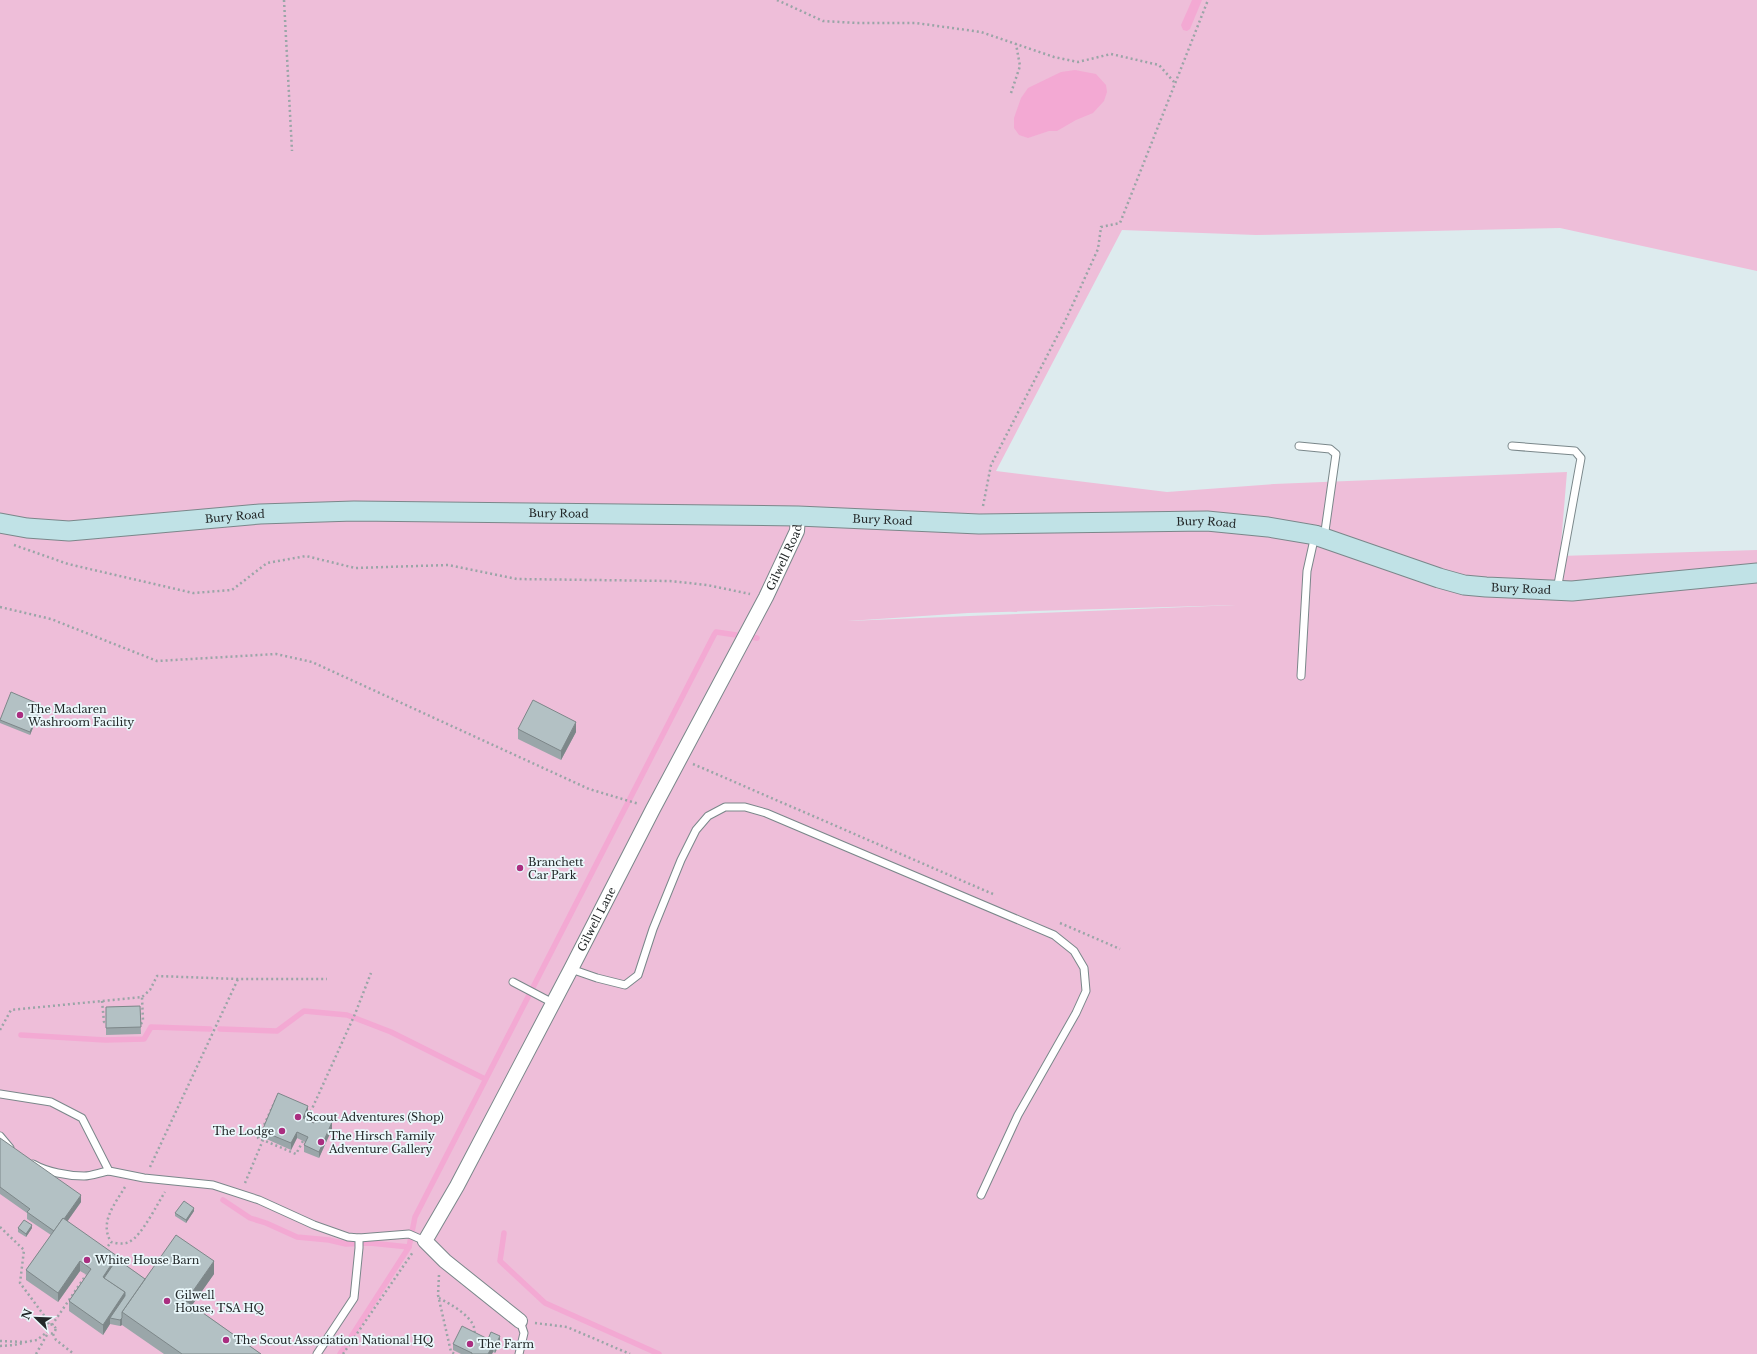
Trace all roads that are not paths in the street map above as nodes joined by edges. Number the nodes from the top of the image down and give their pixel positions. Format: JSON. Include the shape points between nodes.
{"nodes":[{"id":1,"x":1299,"y":446,"type":"dead end"},
{"id":2,"x":1512,"y":446,"type":"dead end"},
{"id":3,"x":798,"y":516,"type":"junction"},
{"id":4,"x":0,"y":523,"type":"edge"},
{"id":5,"x":1319,"y":536,"type":"junction"},
{"id":6,"x":1757,"y":573,"type":"edge"},
{"id":7,"x":1557,"y":591,"type":"junction"},
{"id":8,"x":766,"y":597,"type":"joint"},
{"id":9,"x":1301,"y":676,"type":"dead end"},
{"id":10,"x":571,"y":968,"type":"junction"},
{"id":11,"x":513,"y":982,"type":"dead end"},
{"id":12,"x":553,"y":1003,"type":"junction"},
{"id":13,"x":0,"y":1094,"type":"edge"},
{"id":14,"x":0,"y":1136,"type":"edge"},
{"id":15,"x":15,"y":1154,"type":"edge"},
{"id":16,"x":27,"y":1160,"type":"edge"},
{"id":17,"x":109,"y":1171,"type":"junction"},
{"id":18,"x":981,"y":1194,"type":"dead end"},
{"id":19,"x":359,"y":1238,"type":"junction"},
{"id":20,"x":425,"y":1241,"type":"junction"},
{"id":21,"x":520,"y":1320,"type":"joint"},
{"id":22,"x":520,"y":1352,"type":"edge"},
{"id":23,"x":317,"y":1354,"type":"edge"}],
"edges":[{"from":1,"to":5,"type":"lane","via":[[1330,448],[1336,454]]},
{"from":2,"to":7,"type":"lane","via":[[1575,451],[1581,458]]},
{"from":3,"to":4,"type":"street","name":"Bury Road","via":[[354,511],[260,514],[69,531]]},
{"from":3,"to":5,"type":"street","name":"Bury Road","via":[[979,524],[1207,521],[1268,527]]},
{"from":3,"to":8,"type":"street","name":"Gilwell Road","via":[[797,531]]},
{"from":5,"to":7,"type":"street","name":"Bury Road","via":[[1409,569],[1464,584]]},
{"from":5,"to":9,"type":"lane","via":[[1307,571]]},
{"from":6,"to":7,"type":"street","name":"Bury Road"},
{"from":8,"to":10,"type":"street","name":"Gilwell Lane"},
{"from":10,"to":12,"type":"street","name":"Gilwell Lane"},
{"from":10,"to":18,"type":"lane","via":[[625,985],[638,975],[653,929],[696,830],[708,816],[725,807],[745,807],[766,813],[1054,935],[1074,951],[1084,968],[1086,991],[1018,1115]]},
{"from":11,"to":12,"type":"lane"},
{"from":12,"to":20,"type":"street","name":"Gilwell Lane","via":[[457,1186]]},
{"from":13,"to":17,"type":"lane","via":[[51,1102],[82,1118]]},
{"from":14,"to":15,"type":"lane"},
{"from":16,"to":17,"type":"lane","via":[[38,1167],[85,1176]]},
{"from":17,"to":19,"type":"lane","via":[[144,1178],[214,1185],[259,1200],[314,1225],[348,1237]]},
{"from":19,"to":20,"type":"lane","via":[[409,1234]]},
{"from":19,"to":23,"type":"lane","via":[[354,1298]]},
{"from":20,"to":21,"type":"street","via":[[445,1261]]},
{"from":21,"to":22,"type":"lane","via":[[524,1334]]}]}
